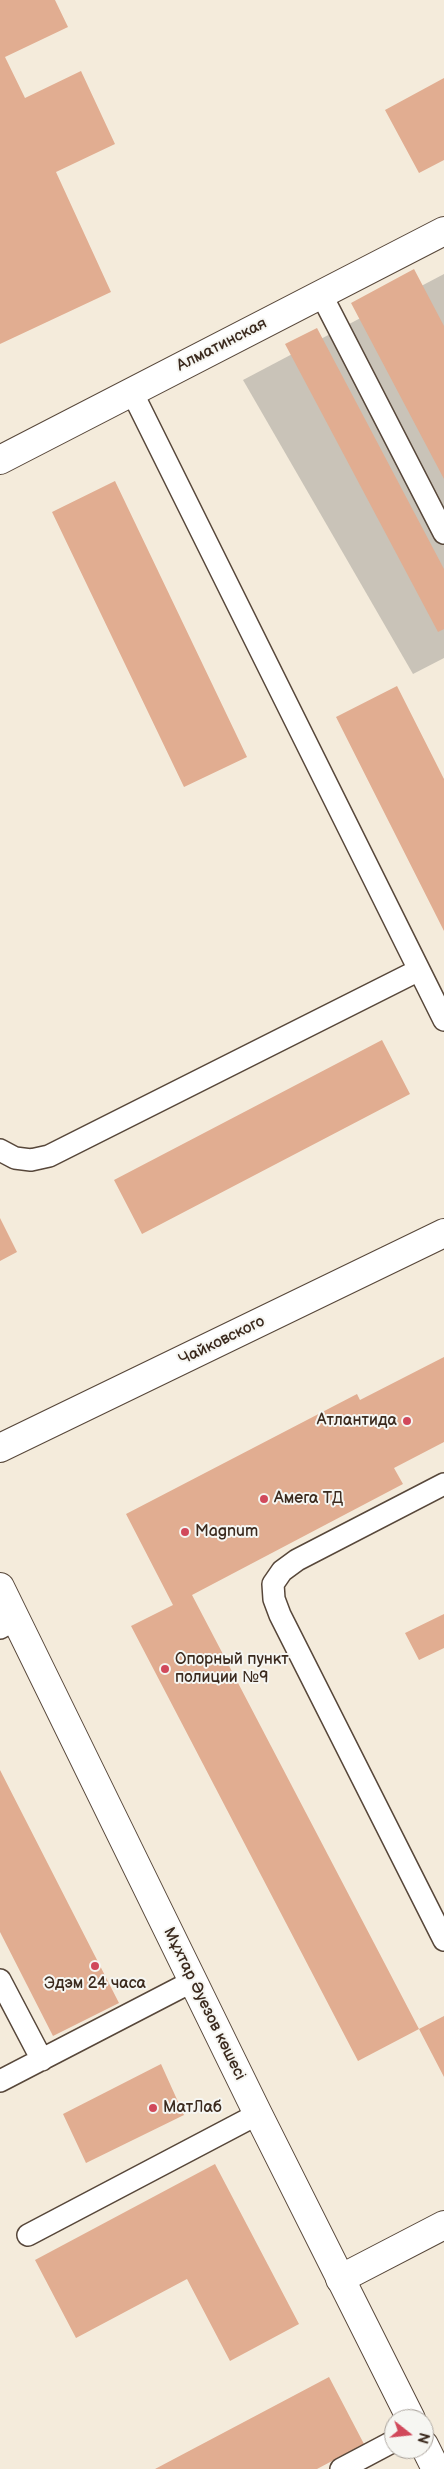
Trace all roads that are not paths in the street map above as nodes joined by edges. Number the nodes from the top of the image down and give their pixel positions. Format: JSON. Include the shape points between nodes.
{"nodes":[{"id":1,"x":444,"y":231,"type":"edge"},
{"id":2,"x":321,"y":294,"type":"junction"},
{"id":3,"x":132,"y":392,"type":"junction"},
{"id":4,"x":0,"y":460,"type":"edge"},
{"id":5,"x":444,"y":533,"type":"edge"},
{"id":6,"x":419,"y":970,"type":"junction"},
{"id":7,"x":444,"y":1020,"type":"edge"},
{"id":8,"x":0,"y":1150,"type":"edge"},
{"id":9,"x":444,"y":1233,"type":"edge"},
{"id":10,"x":0,"y":1448,"type":"edge"},
{"id":11,"x":444,"y":1484,"type":"edge"},
{"id":12,"x":0,"y":1587,"type":"edge"},
{"id":13,"x":8,"y":1623,"type":"edge"},
{"id":14,"x":444,"y":1940,"type":"edge"},
{"id":15,"x":0,"y":1980,"type":"edge"},
{"id":16,"x":193,"y":1981,"type":"junction"},
{"id":17,"x":42,"y":2060,"type":"junction"},
{"id":18,"x":0,"y":2082,"type":"edge"},
{"id":19,"x":258,"y":2114,"type":"junction"},
{"id":20,"x":444,"y":2224,"type":"edge"},
{"id":21,"x":28,"y":2235,"type":"dead end"},
{"id":22,"x":340,"y":2279,"type":"junction"},
{"id":23,"x":406,"y":2409,"type":"edge"},
{"id":24,"x":384,"y":2446,"type":"edge"},
{"id":25,"x":341,"y":2469,"type":"edge"}],
"edges":[{"from":1,"to":2,"type":"street","name":"Алматинская"},
{"from":2,"to":3,"type":"street","name":"Алматинская"},
{"from":2,"to":5,"type":"lane"},
{"from":3,"to":4,"type":"street","name":"Алматинская"},
{"from":3,"to":6,"type":"lane"},
{"from":6,"to":7,"type":"lane"},
{"from":6,"to":8,"type":"lane","via":[[49,1156],[31,1160],[15,1158]]},
{"from":9,"to":10,"type":"street","name":"Чайковского"},
{"from":11,"to":14,"type":"lane","via":[[297,1560],[282,1570],[274,1584],[274,1599],[280,1615]]},
{"from":12,"to":13,"type":"street","name":"Мұхтар Әуезов көшесі"},
{"from":13,"to":16,"type":"street","name":"Мұхтар Әуезов көшесі"},
{"from":15,"to":17,"type":"lane"},
{"from":16,"to":17,"type":"lane"},
{"from":16,"to":19,"type":"street","name":"Мұхтар Әуезов көшесі"},
{"from":17,"to":18,"type":"lane"},
{"from":19,"to":21,"type":"lane"},
{"from":19,"to":22,"type":"street","name":"Мұхтар Әуезов көшесі"},
{"from":20,"to":22,"type":"street"},
{"from":22,"to":23,"type":"street","name":"Мұхтар Әуезов көшесі"},
{"from":24,"to":25,"type":"lane"}]}
